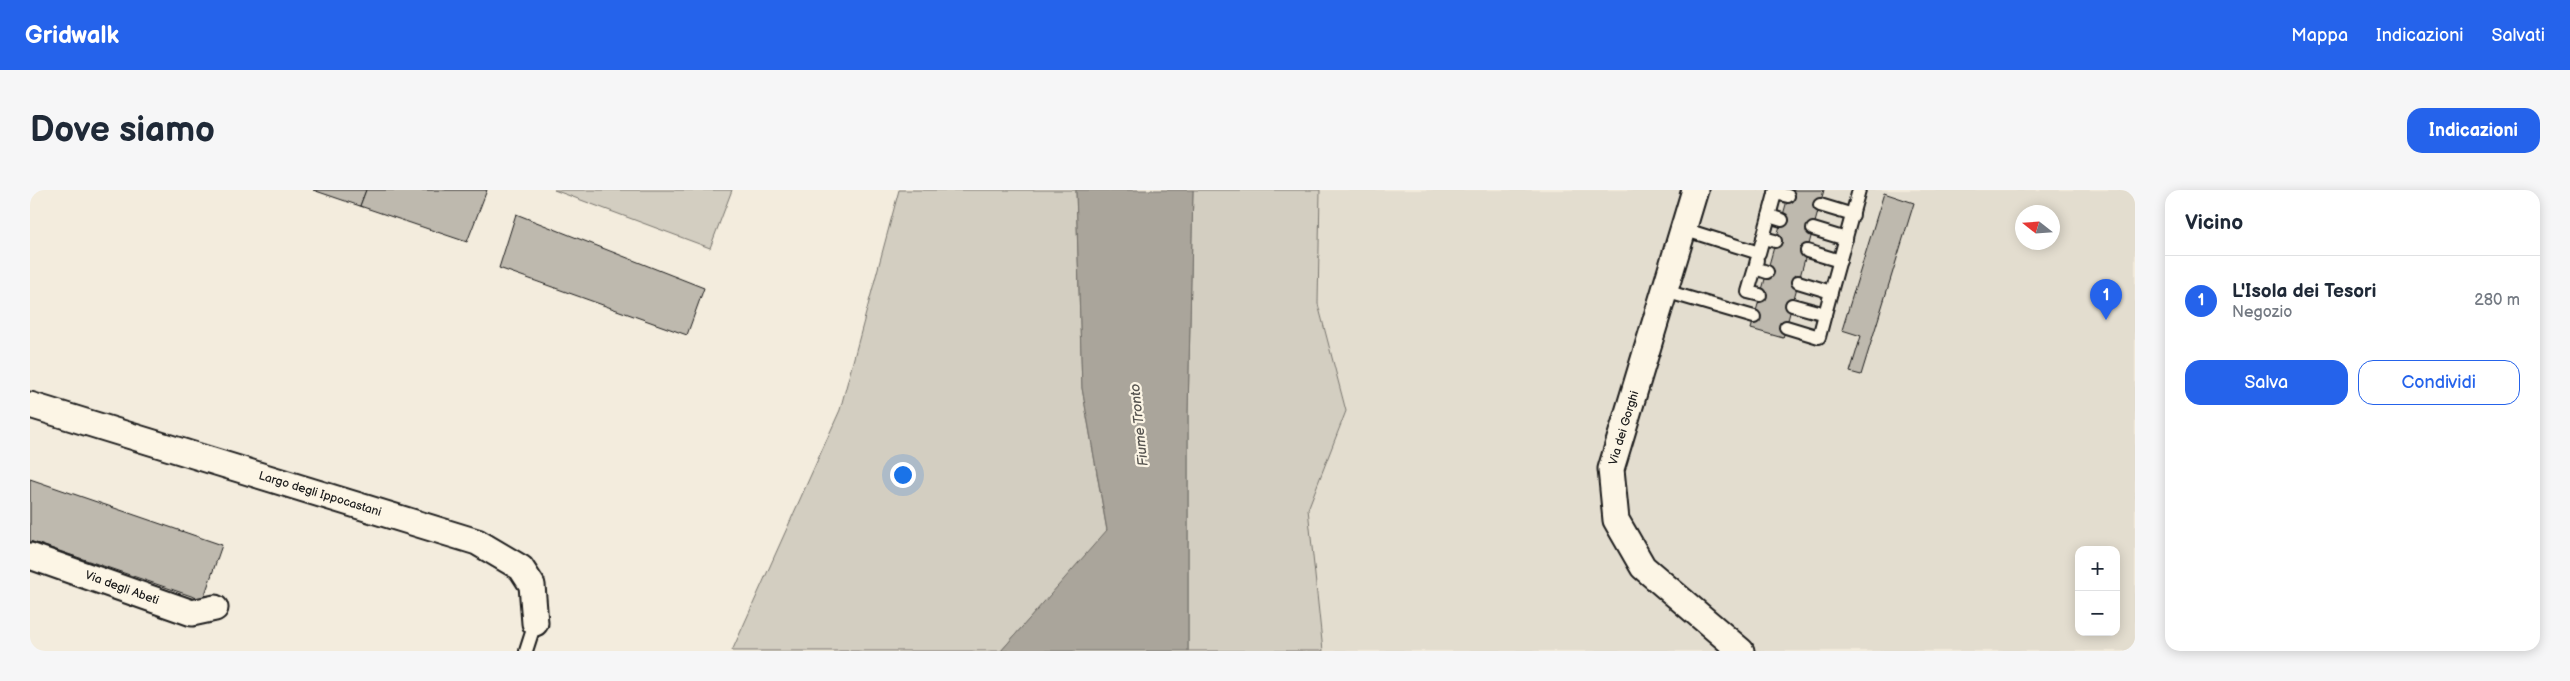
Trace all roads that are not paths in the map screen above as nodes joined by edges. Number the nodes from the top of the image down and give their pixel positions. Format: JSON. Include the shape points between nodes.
{"nodes":[{"id":1,"x":1695,"y":190,"type":"edge"},
{"id":2,"x":1859,"y":190,"type":"edge"},
{"id":3,"x":1775,"y":191,"type":"edge"},
{"id":4,"x":1788,"y":196,"type":"dead end"},
{"id":5,"x":1820,"y":206,"type":"dead end"},
{"id":6,"x":1853,"y":215,"type":"junction"},
{"id":7,"x":1769,"y":216,"type":"junction"},
{"id":8,"x":1782,"y":220,"type":"dead end"},
{"id":9,"x":1683,"y":229,"type":"junction"},
{"id":10,"x":1813,"y":229,"type":"dead end"},
{"id":11,"x":1763,"y":238,"type":"junction"},
{"id":12,"x":1846,"y":239,"type":"junction"},
{"id":13,"x":1776,"y":241,"type":"dead end"},
{"id":14,"x":1807,"y":251,"type":"dead end"},
{"id":15,"x":1759,"y":253,"type":"junction"},
{"id":16,"x":1840,"y":261,"type":"junction"},
{"id":17,"x":1754,"y":268,"type":"junction"},
{"id":18,"x":1767,"y":272,"type":"dead end"},
{"id":19,"x":1798,"y":282,"type":"dead end"},
{"id":20,"x":1665,"y":291,"type":"junction"},
{"id":21,"x":1831,"y":292,"type":"junction"},
{"id":22,"x":1760,"y":296,"type":"dead end"},
{"id":23,"x":1792,"y":305,"type":"dead end"},
{"id":24,"x":1825,"y":314,"type":"junction"},
{"id":25,"x":1754,"y":317,"type":"dead end"},
{"id":26,"x":1786,"y":327,"type":"dead end"},
{"id":27,"x":30,"y":406,"type":"edge"},
{"id":28,"x":30,"y":556,"type":"edge"},
{"id":29,"x":215,"y":608,"type":"dead end"},
{"id":30,"x":536,"y":623,"type":"joint"},
{"id":31,"x":526,"y":651,"type":"edge"},
{"id":32,"x":1741,"y":651,"type":"edge"}],
"edges":[{"from":1,"to":9,"type":"street","name":"Via dei Gorghi"},
{"from":2,"to":6,"type":"lane"},
{"from":3,"to":4,"type":"lane"},
{"from":3,"to":7,"type":"lane"},
{"from":5,"to":6,"type":"lane"},
{"from":6,"to":12,"type":"lane"},
{"from":7,"to":8,"type":"lane"},
{"from":7,"to":11,"type":"lane"},
{"from":9,"to":15,"type":"lane"},
{"from":9,"to":20,"type":"street","name":"Via dei Gorghi"},
{"from":10,"to":12,"type":"lane"},
{"from":11,"to":13,"type":"lane"},
{"from":11,"to":15,"type":"lane"},
{"from":12,"to":16,"type":"lane"},
{"from":14,"to":16,"type":"lane"},
{"from":15,"to":17,"type":"lane"},
{"from":16,"to":21,"type":"lane"},
{"from":17,"to":18,"type":"lane"},
{"from":17,"to":22,"type":"lane","via":[[1748,292]]},
{"from":19,"to":21,"type":"lane"},
{"from":20,"to":25,"type":"lane"},
{"from":20,"to":32,"type":"street","name":"Via dei Gorghi","via":[[1611,468],[1616,520],[1643,567]]},
{"from":21,"to":24,"type":"lane"},
{"from":23,"to":24,"type":"lane"},
{"from":24,"to":26,"type":"lane","via":[[1819,337]]},
{"from":27,"to":30,"type":"street","name":"Largo degli Ippocastani","via":[[477,542],[521,568],[532,585]]},
{"from":28,"to":29,"type":"street","name":"Via degli Abeti","via":[[192,613]]},
{"from":30,"to":31,"type":"lane","name":"Largo degli Ippocastani"}]}
